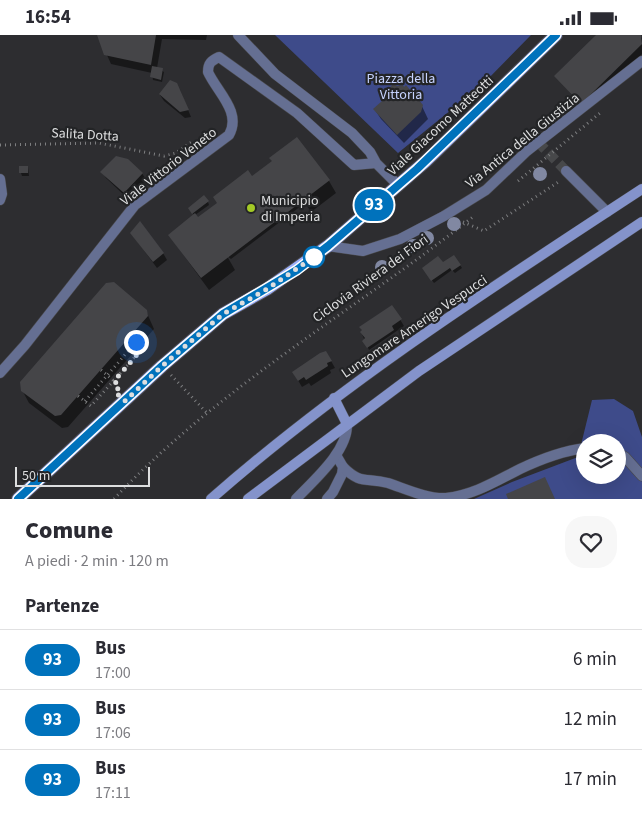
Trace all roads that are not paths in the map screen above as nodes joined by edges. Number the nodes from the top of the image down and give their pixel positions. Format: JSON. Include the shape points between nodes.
{"nodes":[{"id":1,"x":238,"y":35,"type":"edge"},
{"id":2,"x":556,"y":35,"type":"edge"},
{"id":3,"x":642,"y":61,"type":"edge"},
{"id":4,"x":376,"y":163,"type":"junction"},
{"id":5,"x":568,"y":173,"type":"tunnel mouth"},
{"id":6,"x":0,"y":179,"type":"edge"},
{"id":7,"x":398,"y":185,"type":"junction"},
{"id":8,"x":642,"y":189,"type":"edge"},
{"id":9,"x":0,"y":200,"type":"edge"},
{"id":10,"x":607,"y":212,"type":"junction"},
{"id":11,"x":642,"y":222,"type":"edge"},
{"id":12,"x":328,"y":246,"type":"junction"},
{"id":13,"x":0,"y":373,"type":"edge"},
{"id":14,"x":334,"y":398,"type":"junction"},
{"id":15,"x":348,"y":424,"type":"junction"},
{"id":16,"x":576,"y":450,"type":"edge"},
{"id":17,"x":336,"y":455,"type":"junction"},
{"id":18,"x":626,"y":458,"type":"edge"},
{"id":19,"x":343,"y":467,"type":"junction"},
{"id":20,"x":642,"y":476,"type":"edge"},
{"id":21,"x":18,"y":499,"type":"edge"},
{"id":22,"x":211,"y":499,"type":"edge"},
{"id":23,"x":248,"y":499,"type":"edge"},
{"id":24,"x":296,"y":499,"type":"edge"},
{"id":25,"x":327,"y":499,"type":"edge"}],
"edges":[{"from":1,"to":4,"type":"street","via":[[275,74],[352,133]]},
{"from":2,"to":7,"type":"main road","name":"Viale Giacomo Matteotti"},
{"from":3,"to":12,"type":"street","name":"Via Antica della Giustizia","via":[[538,142],[486,190],[400,239],[363,251]]},
{"from":4,"to":7,"type":"street"},
{"from":4,"to":13,"type":"street","name":"Viale Vittorio Veneto","via":[[354,165],[297,113],[229,63],[219,57],[212,60],[208,72],[231,110],[233,123],[230,135],[136,205]]},
{"from":5,"to":10,"type":"street"},
{"from":6,"to":9,"type":"street"},
{"from":7,"to":12,"type":"main road","name":"Viale Giacomo Matteotti"},
{"from":8,"to":10,"type":"main road","name":"Lungomare Amerigo Vespucci"},
{"from":10,"to":14,"type":"main road","name":"Lungomare Amerigo Vespucci"},
{"from":11,"to":15,"type":"main road","via":[[419,371]]},
{"from":12,"to":21,"type":"main road","name":"Viale Giacomo Matteotti","via":[[282,279],[223,314]]},
{"from":14,"to":15,"type":"main road"},
{"from":14,"to":22,"type":"main road","name":"Lungomare Amerigo Vespucci"},
{"from":15,"to":17,"type":"street","via":[[346,440]]},
{"from":15,"to":23,"type":"main road"},
{"from":16,"to":19,"type":"street","via":[[552,455],[488,487],[446,498],[357,479]]},
{"from":17,"to":19,"type":"street"},
{"from":17,"to":24,"type":"street"},
{"from":18,"to":20,"type":"street"},
{"from":19,"to":25,"type":"street","via":[[338,483]]}]}
